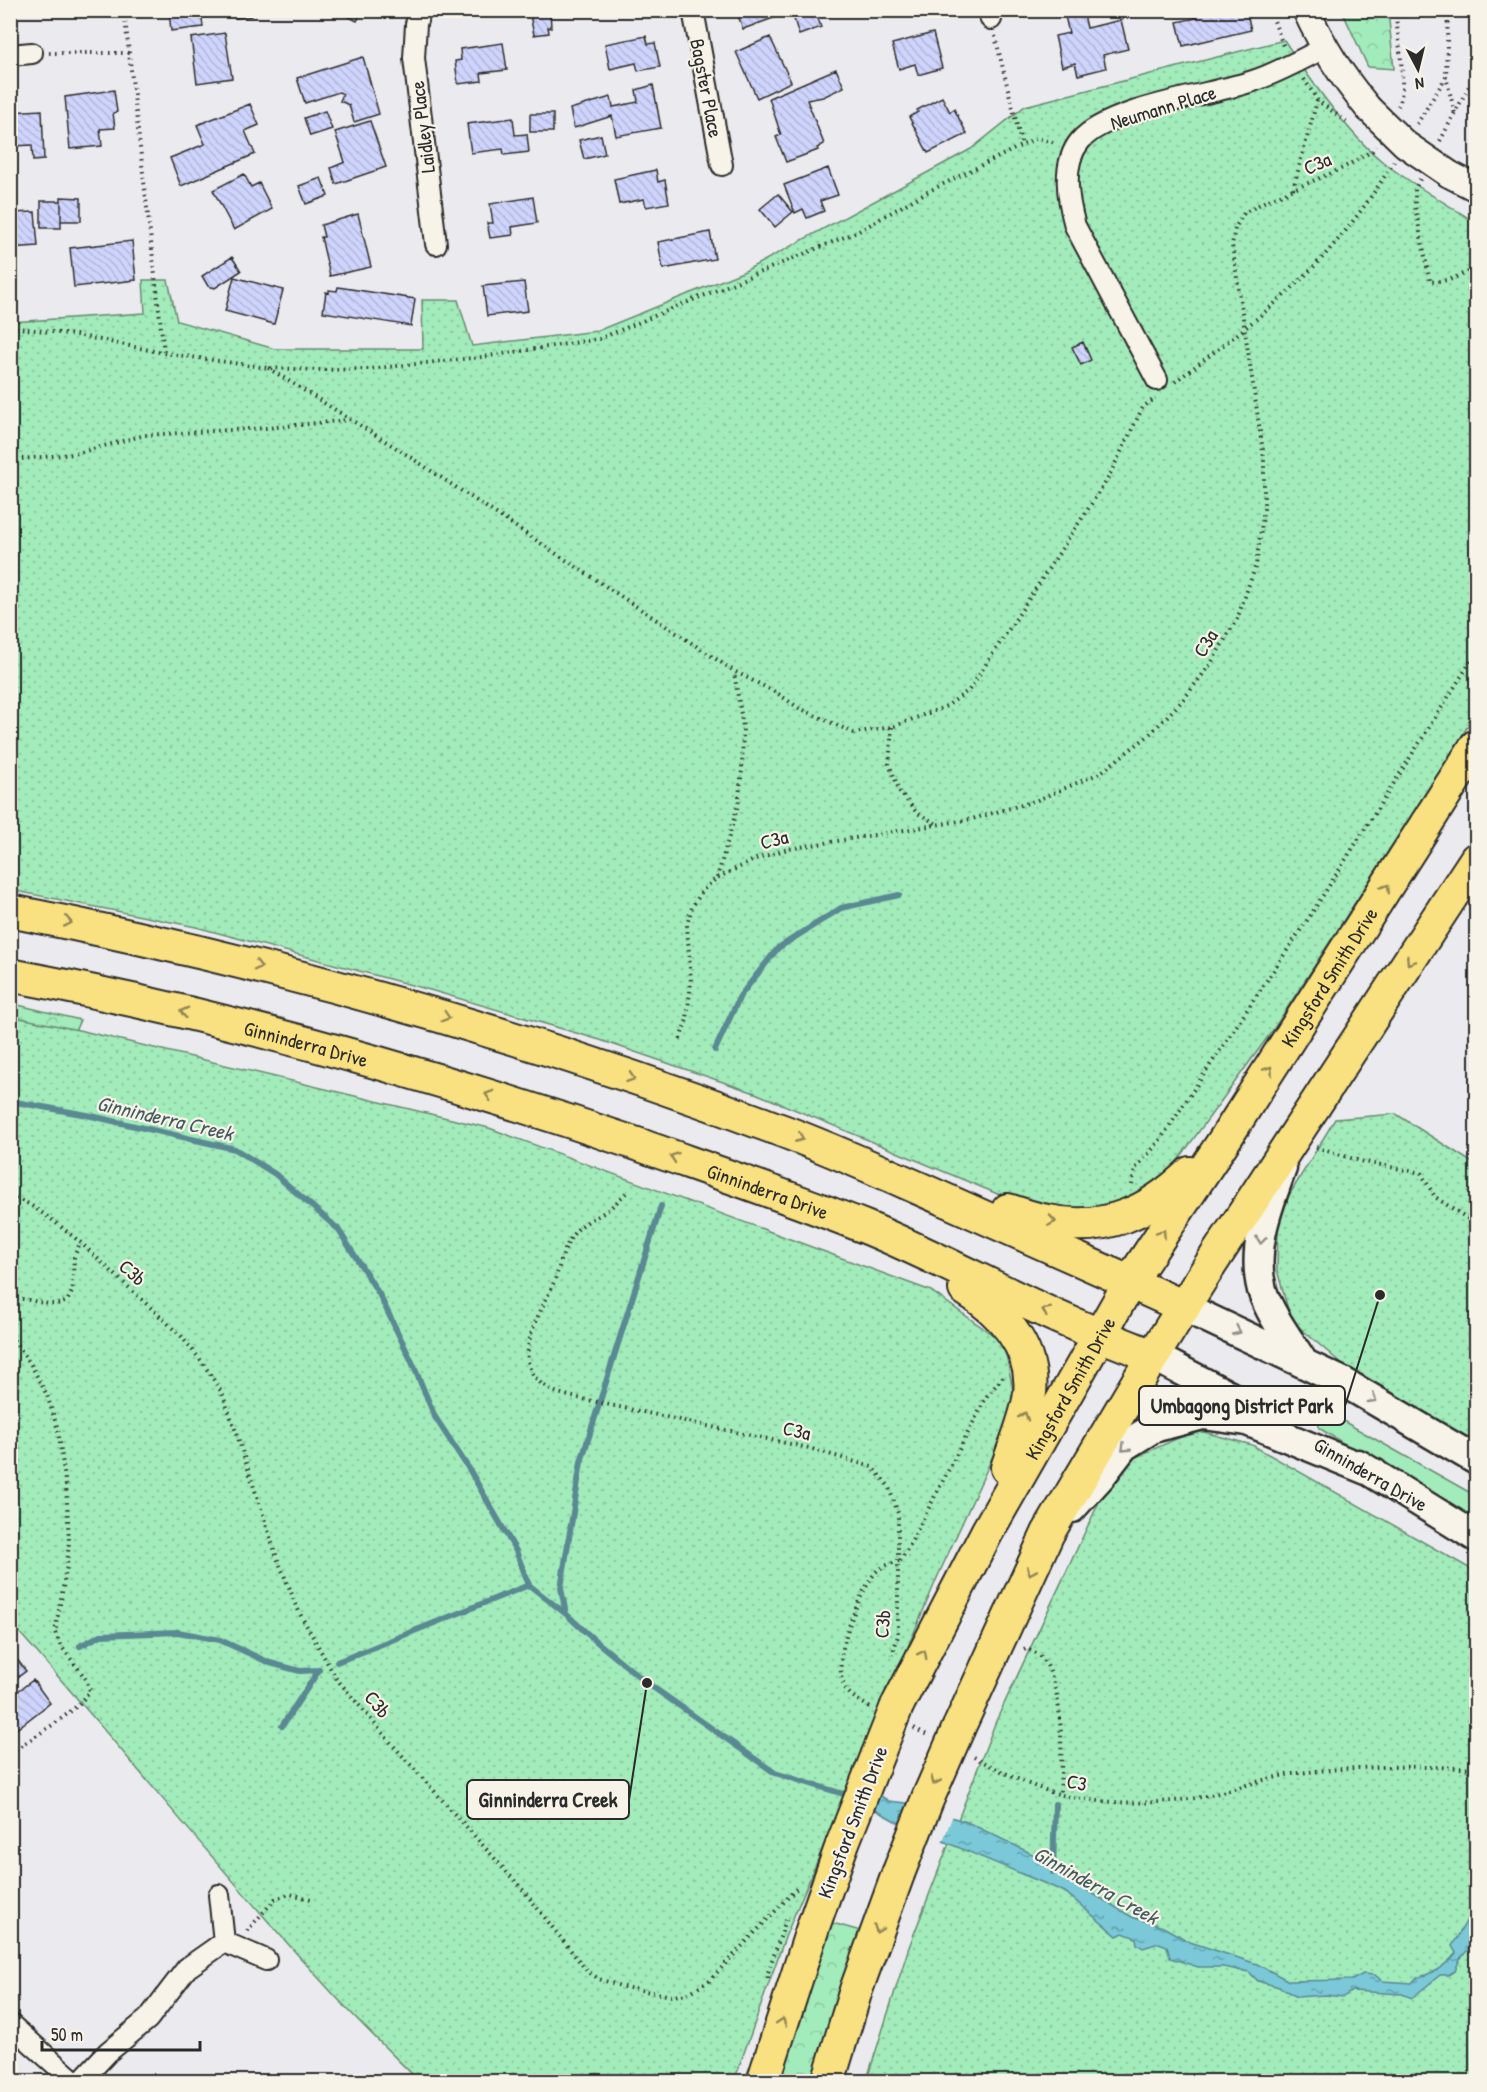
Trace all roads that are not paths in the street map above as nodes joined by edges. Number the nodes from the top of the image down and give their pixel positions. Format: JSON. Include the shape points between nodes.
{"nodes":[{"id":1,"x":420,"y":10,"type":"edge"},
{"id":2,"x":693,"y":10,"type":"edge"},
{"id":3,"x":1306,"y":10,"type":"edge"},
{"id":4,"x":1324,"y":48,"type":"junction"},
{"id":5,"x":32,"y":53,"type":"road end"},
{"id":6,"x":10,"y":55,"type":"edge"},
{"id":7,"x":722,"y":165,"type":"dead end"},
{"id":8,"x":1476,"y":188,"type":"edge"},
{"id":9,"x":436,"y":244,"type":"dead end"},
{"id":10,"x":1163,"y":386,"type":"road end"},
{"id":11,"x":1476,"y":746,"type":"edge"},
{"id":12,"x":1476,"y":859,"type":"edge"},
{"id":13,"x":10,"y":911,"type":"edge"},
{"id":14,"x":10,"y":975,"type":"edge"},
{"id":15,"x":1225,"y":1139,"type":"junction"},
{"id":16,"x":1292,"y":1142,"type":"junction"},
{"id":17,"x":914,"y":1186,"type":"junction"},
{"id":18,"x":867,"y":1228,"type":"junction"},
{"id":19,"x":1130,"y":1282,"type":"junction"},
{"id":20,"x":1184,"y":1307,"type":"junction"},
{"id":21,"x":1100,"y":1334,"type":"junction"},
{"id":22,"x":1153,"y":1356,"type":"junction"},
{"id":23,"x":1303,"y":1362,"type":"junction"},
{"id":24,"x":1476,"y":1460,"type":"edge"},
{"id":25,"x":1374,"y":1473,"type":"junction"},
{"id":26,"x":987,"y":1532,"type":"junction"},
{"id":27,"x":1048,"y":1533,"type":"junction"},
{"id":28,"x":1476,"y":1537,"type":"edge"},
{"id":29,"x":219,"y":1895,"type":"dead end"},
{"id":30,"x":224,"y":1942,"type":"junction"},
{"id":31,"x":266,"y":1960,"type":"dead end"},
{"id":32,"x":10,"y":2024,"type":"edge"},
{"id":33,"x":78,"y":2082,"type":"edge"},
{"id":34,"x":763,"y":2082,"type":"edge"},
{"id":35,"x":828,"y":2082,"type":"edge"}],
"edges":[{"from":1,"to":9,"type":"street","name":"Laidley Place","via":[[414,58]]},
{"from":2,"to":7,"type":"street","name":"Bagster Place"},
{"from":3,"to":4,"type":"street"},
{"from":4,"to":8,"type":"street","bridge":true,"via":[[1344,79],[1359,116]]},
{"from":4,"to":10,"type":"street","name":"Neumann Place","via":[[1254,81],[1117,118],[1079,142],[1068,176],[1068,202],[1075,226]]},
{"from":5,"to":6,"type":"street"},
{"from":15,"to":11,"type":"main road","name":"Kingsford Smith Drive","one_way":true},
{"from":12,"to":16,"type":"main road","one_way":true},
{"from":13,"to":17,"type":"main road","one_way":true,"via":[[260,966],[522,1040],[774,1127]]},
{"from":18,"to":14,"type":"main road","name":"Ginninderra Drive","one_way":true,"via":[[526,1106],[379,1062],[93,990]]},
{"from":17,"to":15,"type":"main road","one_way":true,"via":[[1048,1221],[1102,1223],[1154,1204]]},
{"from":19,"to":15,"type":"main road","name":"Kingsford Smith Drive","one_way":true},
{"from":16,"to":20,"type":"main road"},
{"from":16,"to":23,"type":"main road","one_way":true,"via":[[1262,1226],[1258,1264],[1262,1291]]},
{"from":17,"to":19,"type":"main road"},
{"from":21,"to":18,"type":"main road","name":"Ginninderra Drive","one_way":true},
{"from":26,"to":18,"type":"main road","one_way":true,"via":[[1028,1402],[1030,1381],[1021,1346],[1000,1314],[983,1300]]},
{"from":19,"to":20,"type":"main road"},
{"from":19,"to":21,"type":"main road","name":"Kingsford Smith Drive"},
{"from":20,"to":22,"type":"main road"},
{"from":20,"to":23,"type":"main road","one_way":true},
{"from":21,"to":22,"type":"main road","name":"Ginninderra Drive"},
{"from":21,"to":26,"type":"main road","name":"Kingsford Smith Drive"},
{"from":22,"to":25,"type":"main road","name":"Ginninderra Drive"},
{"from":22,"to":27,"type":"main road"},
{"from":23,"to":24,"type":"main road","one_way":true},
{"from":25,"to":27,"type":"main road","one_way":true,"via":[[1247,1421],[1203,1415],[1153,1428],[1124,1446]]},
{"from":25,"to":28,"type":"main road","name":"Ginninderra Drive"},
{"from":34,"to":26,"type":"main road","name":"Kingsford Smith Drive","one_way":true,"bridge":true,"via":[[842,1845],[894,1714]]},
{"from":27,"to":35,"type":"main road","one_way":true,"bridge":true,"via":[[928,1798],[856,1990]]},
{"from":29,"to":30,"type":"street"},
{"from":30,"to":31,"type":"street"},
{"from":30,"to":33,"type":"street","via":[[188,1968],[148,2019]]},
{"from":32,"to":33,"type":"street"}]}
